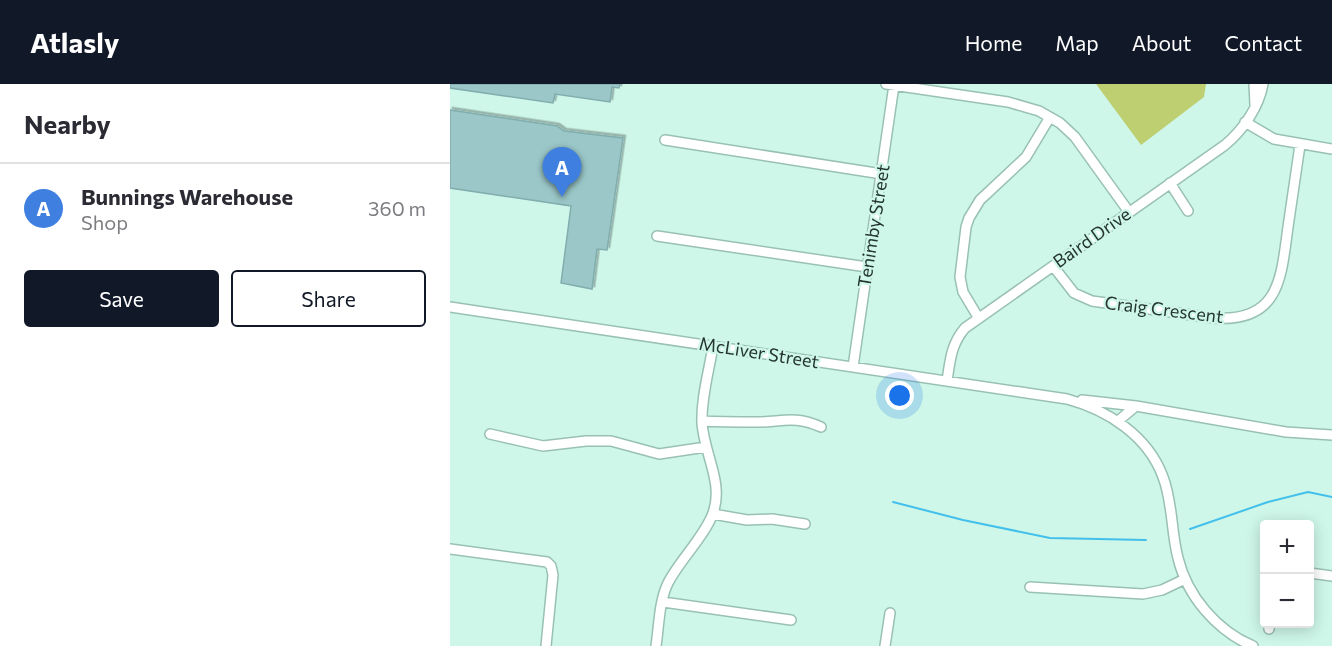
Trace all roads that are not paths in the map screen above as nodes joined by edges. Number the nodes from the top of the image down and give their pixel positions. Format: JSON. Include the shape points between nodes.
{"nodes":[{"id":1,"x":1254,"y":84,"type":"edge"},
{"id":2,"x":1263,"y":84,"type":"edge"},
{"id":3,"x":890,"y":85,"type":"edge"},
{"id":4,"x":1255,"y":105,"type":"junction"},
{"id":5,"x":1050,"y":117,"type":"junction"},
{"id":6,"x":1245,"y":123,"type":"junction"},
{"id":7,"x":665,"y":140,"type":"dead end"},
{"id":8,"x":1300,"y":145,"type":"junction"},
{"id":9,"x":1332,"y":149,"type":"edge"},
{"id":10,"x":882,"y":174,"type":"junction"},
{"id":11,"x":1170,"y":183,"type":"junction"},
{"id":12,"x":1188,"y":211,"type":"dead end"},
{"id":13,"x":1129,"y":212,"type":"junction"},
{"id":14,"x":657,"y":236,"type":"dead end"},
{"id":15,"x":1053,"y":266,"type":"junction"},
{"id":16,"x":867,"y":267,"type":"junction"},
{"id":17,"x":450,"y":307,"type":"edge"},
{"id":18,"x":978,"y":317,"type":"junction"},
{"id":19,"x":713,"y":346,"type":"junction"},
{"id":20,"x":853,"y":367,"type":"junction"},
{"id":21,"x":947,"y":381,"type":"junction"},
{"id":22,"x":1067,"y":399,"type":"junction"},
{"id":23,"x":1136,"y":406,"type":"junction"},
{"id":24,"x":702,"y":422,"type":"junction"},
{"id":25,"x":1118,"y":422,"type":"junction"},
{"id":26,"x":821,"y":427,"type":"dead end"},
{"id":27,"x":490,"y":434,"type":"dead end"},
{"id":28,"x":1329,"y":435,"type":"edge"},
{"id":29,"x":705,"y":447,"type":"junction"},
{"id":30,"x":713,"y":514,"type":"junction"},
{"id":31,"x":805,"y":524,"type":"dead end"},
{"id":32,"x":450,"y":549,"type":"edge"},
{"id":33,"x":1314,"y":574,"type":"edge"},
{"id":34,"x":1332,"y":576,"type":"edge"},
{"id":35,"x":1185,"y":579,"type":"junction"},
{"id":36,"x":1029,"y":587,"type":"dead end"},
{"id":37,"x":663,"y":602,"type":"junction"},
{"id":38,"x":890,"y":614,"type":"dead end"},
{"id":39,"x":791,"y":620,"type":"dead end"},
{"id":40,"x":546,"y":646,"type":"edge"},
{"id":41,"x":656,"y":646,"type":"edge"},
{"id":42,"x":885,"y":646,"type":"edge"},
{"id":43,"x":1253,"y":646,"type":"edge"}],
"edges":[{"from":1,"to":4,"type":"street"},
{"from":2,"to":4,"type":"street","name":"Baird Drive"},
{"from":3,"to":5,"type":"street","via":[[1008,102]]},
{"from":3,"to":10,"type":"street","name":"Tenimby Street"},
{"from":4,"to":6,"type":"street","name":"Baird Drive"},
{"from":5,"to":13,"type":"street","via":[[1075,137]]},
{"from":5,"to":18,"type":"street","via":[[1026,157],[987,193],[969,218],[960,277],[963,292]]},
{"from":6,"to":8,"type":"street","via":[[1274,139]]},
{"from":6,"to":11,"type":"street","name":"Baird Drive","via":[[1225,145]]},
{"from":7,"to":10,"type":"street"},
{"from":8,"to":9,"type":"street"},
{"from":8,"to":15,"type":"street","name":"Craig Crescent","via":[[1282,271],[1275,292],[1248,315],[1213,318],[1092,301],[1074,293]]},
{"from":10,"to":16,"type":"street","name":"Tenimby Street"},
{"from":11,"to":12,"type":"street"},
{"from":11,"to":13,"type":"street","name":"Baird Drive"},
{"from":13,"to":15,"type":"street","name":"Baird Drive"},
{"from":14,"to":16,"type":"street"},
{"from":15,"to":18,"type":"street","name":"Baird Drive"},
{"from":16,"to":20,"type":"street","name":"Tenimby Street"},
{"from":17,"to":19,"type":"street","name":"McLiver Street"},
{"from":18,"to":21,"type":"street","name":"Baird Drive","via":[[955,342]]},
{"from":19,"to":20,"type":"street","name":"McLiver Street"},
{"from":19,"to":24,"type":"street"},
{"from":20,"to":21,"type":"street","name":"McLiver Street"},
{"from":21,"to":22,"type":"street","name":"McLiver Street"},
{"from":22,"to":23,"type":"street","name":"McLiver Street"},
{"from":22,"to":25,"type":"street","name":"McLiver Street"},
{"from":23,"to":25,"type":"street"},
{"from":23,"to":28,"type":"street","name":"McLiver Street","via":[[1286,432]]},
{"from":24,"to":26,"type":"street","via":[[796,418]]},
{"from":24,"to":29,"type":"street"},
{"from":25,"to":35,"type":"street","name":"McLiver Street","via":[[1137,437],[1163,476]]},
{"from":27,"to":29,"type":"street","via":[[543,446],[611,441],[660,454]]},
{"from":29,"to":30,"type":"street","via":[[715,476]]},
{"from":30,"to":31,"type":"street"},
{"from":30,"to":37,"type":"street","via":[[668,583]]},
{"from":32,"to":40,"type":"street","via":[[547,562],[551,566]]},
{"from":33,"to":34,"type":"street"},
{"from":35,"to":36,"type":"street","via":[[1143,594]]},
{"from":35,"to":43,"type":"street","name":"McLiver Street","via":[[1215,621]]},
{"from":37,"to":39,"type":"street"},
{"from":37,"to":41,"type":"street"},
{"from":38,"to":42,"type":"street"}]}
